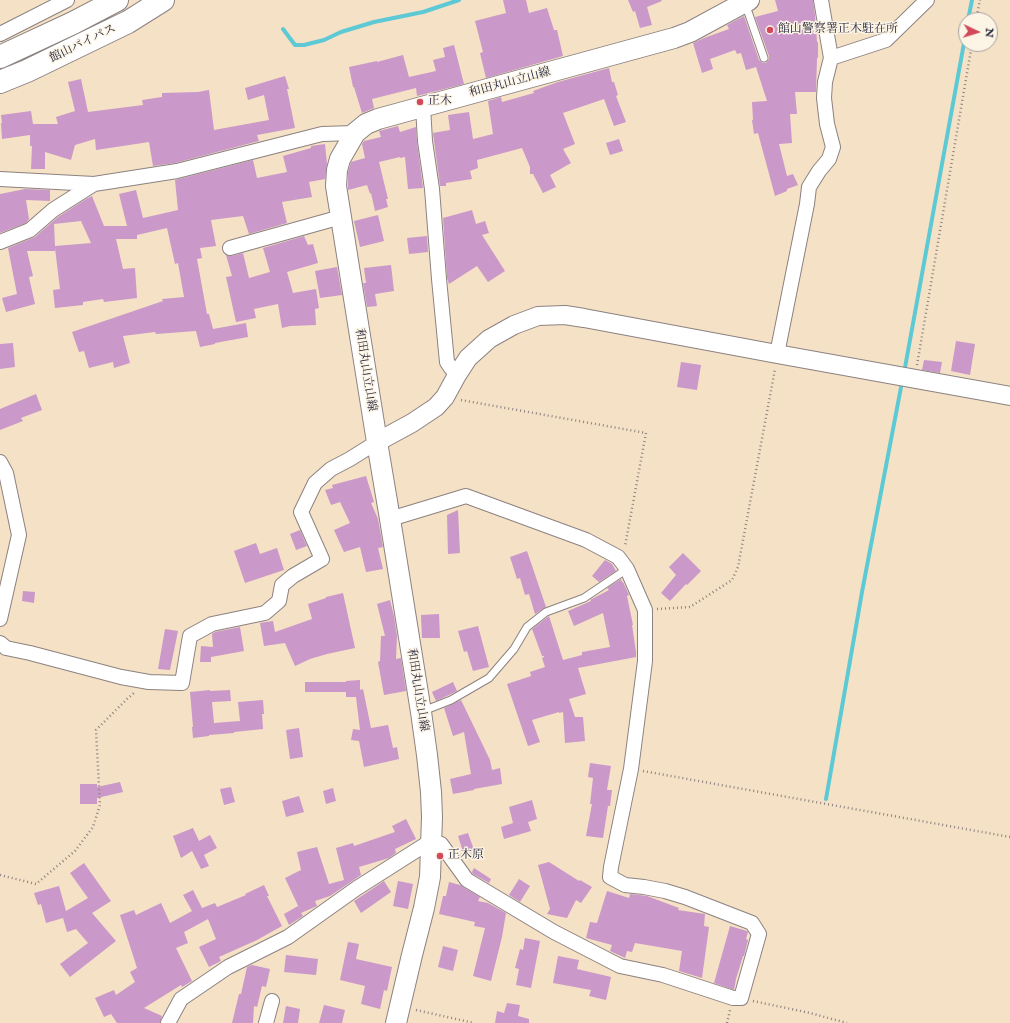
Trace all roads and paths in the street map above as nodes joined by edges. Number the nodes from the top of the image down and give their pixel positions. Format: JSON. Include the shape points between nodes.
{"nodes":[{"id":1,"x":67,"y":0,"type":"edge"},
{"id":2,"x":117,"y":0,"type":"edge"},
{"id":3,"x":163,"y":0,"type":"edge"},
{"id":4,"x":821,"y":0,"type":"edge"},
{"id":5,"x":927,"y":0,"type":"edge"},
{"id":6,"x":980,"y":0,"type":"edge"},
{"id":7,"x":747,"y":1,"type":"edge"},
{"id":8,"x":978,"y":12,"type":"edge"},
{"id":9,"x":0,"y":34,"type":"edge"},
{"id":10,"x":970,"y":52,"type":"edge"},
{"id":11,"x":0,"y":57,"type":"edge"},
{"id":12,"x":764,"y":58,"type":"dead end"},
{"id":13,"x":831,"y":58,"type":"junction"},
{"id":14,"x":0,"y":82,"type":"edge"},
{"id":15,"x":423,"y":107,"type":"junction"},
{"id":16,"x":355,"y":132,"type":"junction"},
{"id":17,"x":0,"y":179,"type":"edge"},
{"id":18,"x":94,"y":184,"type":"junction"},
{"id":19,"x":341,"y":216,"type":"junction"},
{"id":20,"x":0,"y":242,"type":"edge"},
{"id":21,"x":230,"y":248,"type":"dead end"},
{"id":22,"x":777,"y":354,"type":"junction"},
{"id":23,"x":457,"y":375,"type":"junction"},
{"id":24,"x":906,"y":378,"type":"junction"},
{"id":25,"x":1010,"y":396,"type":"edge"},
{"id":26,"x":445,"y":397,"type":"junction"},
{"id":27,"x":377,"y":442,"type":"junction"},
{"id":28,"x":0,"y":462,"type":"edge"},
{"id":29,"x":390,"y":519,"type":"junction"},
{"id":30,"x":624,"y":566,"type":"junction"},
{"id":31,"x":645,"y":610,"type":"junction"},
{"id":32,"x":0,"y":619,"type":"edge"},
{"id":33,"x":0,"y":643,"type":"edge"},
{"id":34,"x":149,"y":682,"type":"junction"},
{"id":35,"x":421,"y":712,"type":"junction"},
{"id":36,"x":631,"y":769,"type":"junction"},
{"id":37,"x":1010,"y":837,"type":"edge"},
{"id":38,"x":431,"y":841,"type":"junction"},
{"id":39,"x":0,"y":875,"type":"edge"},
{"id":40,"x":741,"y":998,"type":"junction"},
{"id":41,"x":272,"y":1001,"type":"dead end"},
{"id":42,"x":398,"y":1015,"type":"edge"},
{"id":43,"x":168,"y":1023,"type":"edge"},
{"id":44,"x":266,"y":1023,"type":"edge"},
{"id":45,"x":474,"y":1023,"type":"edge"},
{"id":46,"x":847,"y":1023,"type":"edge"}],
"edges":[{"from":1,"to":9,"type":"street"},
{"from":2,"to":11,"type":"highway","name":"館山バイパス"},
{"from":3,"to":14,"type":"highway","name":"館山バイパス","via":[[128,22]]},
{"from":4,"to":13,"type":"street"},
{"from":5,"to":13,"type":"street","via":[[886,40]]},
{"from":6,"to":8,"type":"path"},
{"from":7,"to":12,"type":"lane"},
{"from":7,"to":15,"type":"main road","name":"和田丸山立山線","via":[[674,38]]},
{"from":10,"to":24,"type":"path"},
{"from":13,"to":22,"type":"street","via":[[824,82],[824,98],[833,147],[809,187]]},
{"from":15,"to":16,"type":"main road","name":"和田丸山立山線","via":[[378,119]]},
{"from":15,"to":23,"type":"street","via":[[448,362]]},
{"from":16,"to":18,"type":"street","via":[[322,134],[177,171]]},
{"from":16,"to":19,"type":"main road","name":"和田丸山立山線","via":[[337,170],[336,186]]},
{"from":17,"to":18,"type":"street"},
{"from":18,"to":20,"type":"street","via":[[53,210],[30,230]]},
{"from":19,"to":21,"type":"street"},
{"from":19,"to":27,"type":"main road","name":"和田丸山立山線"},
{"from":22,"to":23,"type":"street","via":[[584,318],[565,315],[538,316],[514,325],[490,339],[468,358]]},
{"from":22,"to":24,"type":"street"},
{"from":22,"to":31,"type":"path","via":[[738,567],[732,580],[690,607]]},
{"from":23,"to":26,"type":"street"},
{"from":24,"to":25,"type":"street"},
{"from":26,"to":27,"type":"street","via":[[436,407],[412,423]]},
{"from":26,"to":30,"type":"path","via":[[646,433]]},
{"from":27,"to":29,"type":"main road","name":"和田丸山立山線"},
{"from":27,"to":34,"type":"street","via":[[331,469],[315,483],[301,512],[322,559],[282,585],[279,601],[265,613],[212,624],[190,636],[182,683]]},
{"from":28,"to":32,"type":"street","via":[[6,473],[19,536]]},
{"from":29,"to":30,"type":"street","via":[[466,496],[586,540],[618,557]]},
{"from":29,"to":35,"type":"main road","name":"和田丸山立山線"},
{"from":30,"to":31,"type":"street"},
{"from":30,"to":35,"type":"lane","via":[[584,598],[546,612],[527,627],[514,649],[489,678],[451,700]]},
{"from":31,"to":36,"type":"street","via":[[645,661]]},
{"from":33,"to":34,"type":"street","via":[[6,648]]},
{"from":34,"to":39,"type":"path","via":[[127,699],[96,730],[100,805],[93,827],[75,851],[36,884]]},
{"from":35,"to":38,"type":"main road","name":"和田丸山立山線","via":[[431,792]]},
{"from":36,"to":37,"type":"path"},
{"from":36,"to":40,"type":"street","via":[[610,877],[625,885],[685,897],[752,923],[758,934]]},
{"from":38,"to":40,"type":"street","via":[[441,844],[467,880],[554,932],[620,966],[663,975],[733,998]]},
{"from":38,"to":42,"type":"main road","name":"和田丸山立山線","via":[[430,877]]},
{"from":38,"to":43,"type":"street","via":[[357,888],[288,937],[228,967],[181,999]]},
{"from":40,"to":46,"type":"path"},
{"from":41,"to":44,"type":"street"},
{"from":42,"to":45,"type":"path"}]}
